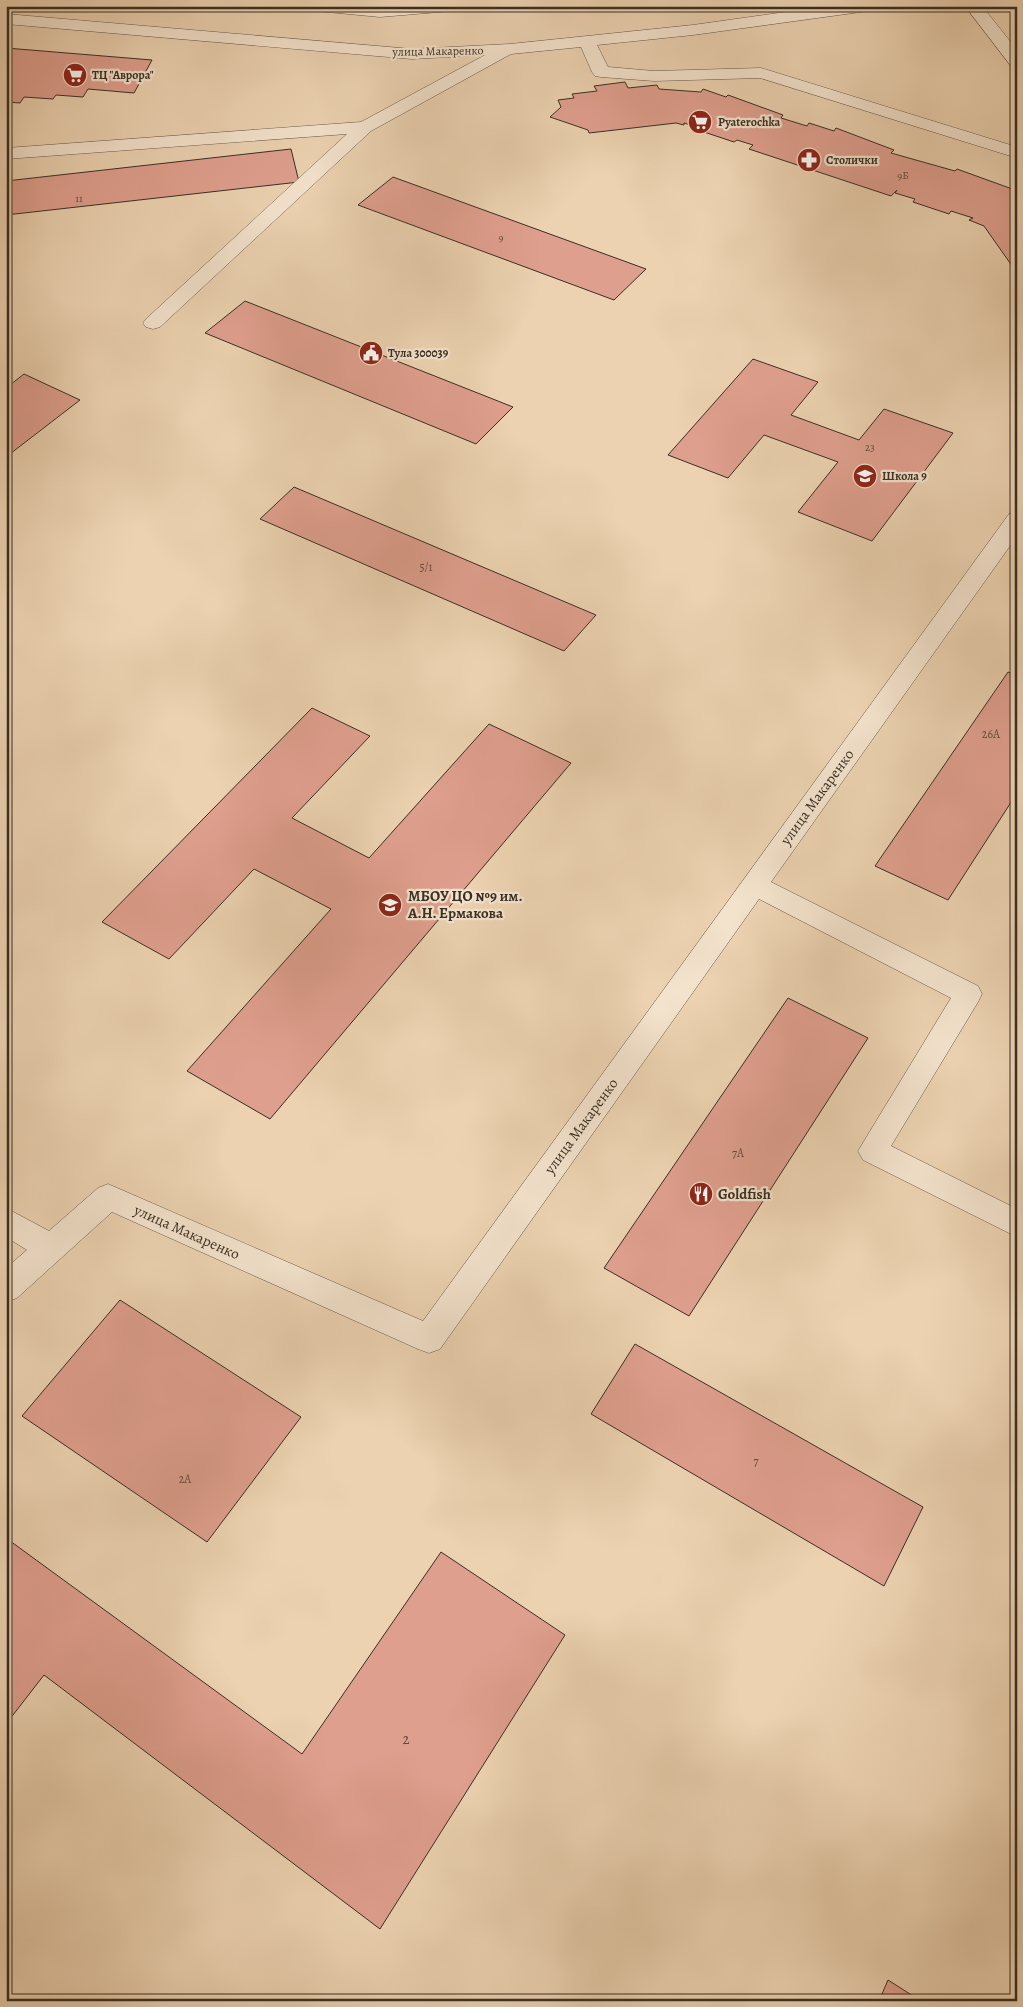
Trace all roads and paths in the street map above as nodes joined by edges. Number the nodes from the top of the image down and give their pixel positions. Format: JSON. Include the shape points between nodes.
{"nodes":[{"id":1,"x":317,"y":6,"type":"edge"},
{"id":2,"x":451,"y":6,"type":"edge"},
{"id":3,"x":868,"y":6,"type":"edge"},
{"id":4,"x":974,"y":6,"type":"edge"},
{"id":5,"x":382,"y":9,"type":"edge"},
{"id":6,"x":6,"y":19,"type":"edge"},
{"id":7,"x":587,"y":41,"type":"junction"},
{"id":8,"x":510,"y":49,"type":"junction"},
{"id":9,"x":1017,"y":62,"type":"edge"},
{"id":10,"x":365,"y":127,"type":"junction"},
{"id":11,"x":1017,"y":153,"type":"edge"},
{"id":12,"x":6,"y":154,"type":"edge"},
{"id":13,"x":153,"y":322,"type":"dead end"},
{"id":14,"x":1017,"y":519,"type":"edge"},
{"id":15,"x":754,"y":885,"type":"junction"},
{"id":16,"x":6,"y":1221,"type":"edge"},
{"id":17,"x":1017,"y":1224,"type":"edge"},
{"id":18,"x":51,"y":1248,"type":"junction"},
{"id":19,"x":6,"y":1288,"type":"edge"}],
"edges":[{"from":1,"to":5,"type":"street"},
{"from":2,"to":5,"type":"street"},
{"from":3,"to":7,"type":"street","name":"улица Макаренко"},
{"from":4,"to":9,"type":"street"},
{"from":6,"to":8,"type":"street","name":"улица Макаренко","via":[[412,54]]},
{"from":7,"to":8,"type":"street","name":"улица Макаренко"},
{"from":7,"to":11,"type":"street","via":[[601,72],[654,76],[761,73]]},
{"from":8,"to":10,"type":"street"},
{"from":10,"to":12,"type":"street"},
{"from":10,"to":13,"type":"street"},
{"from":14,"to":15,"type":"street","name":"улица Макаренко"},
{"from":15,"to":17,"type":"street","via":[[968,994],[873,1151]]},
{"from":15,"to":18,"type":"street","name":"улица Макаренко","via":[[429,1339],[108,1197]]},
{"from":16,"to":18,"type":"street"},
{"from":18,"to":19,"type":"street","name":"улица Макаренко"}]}
